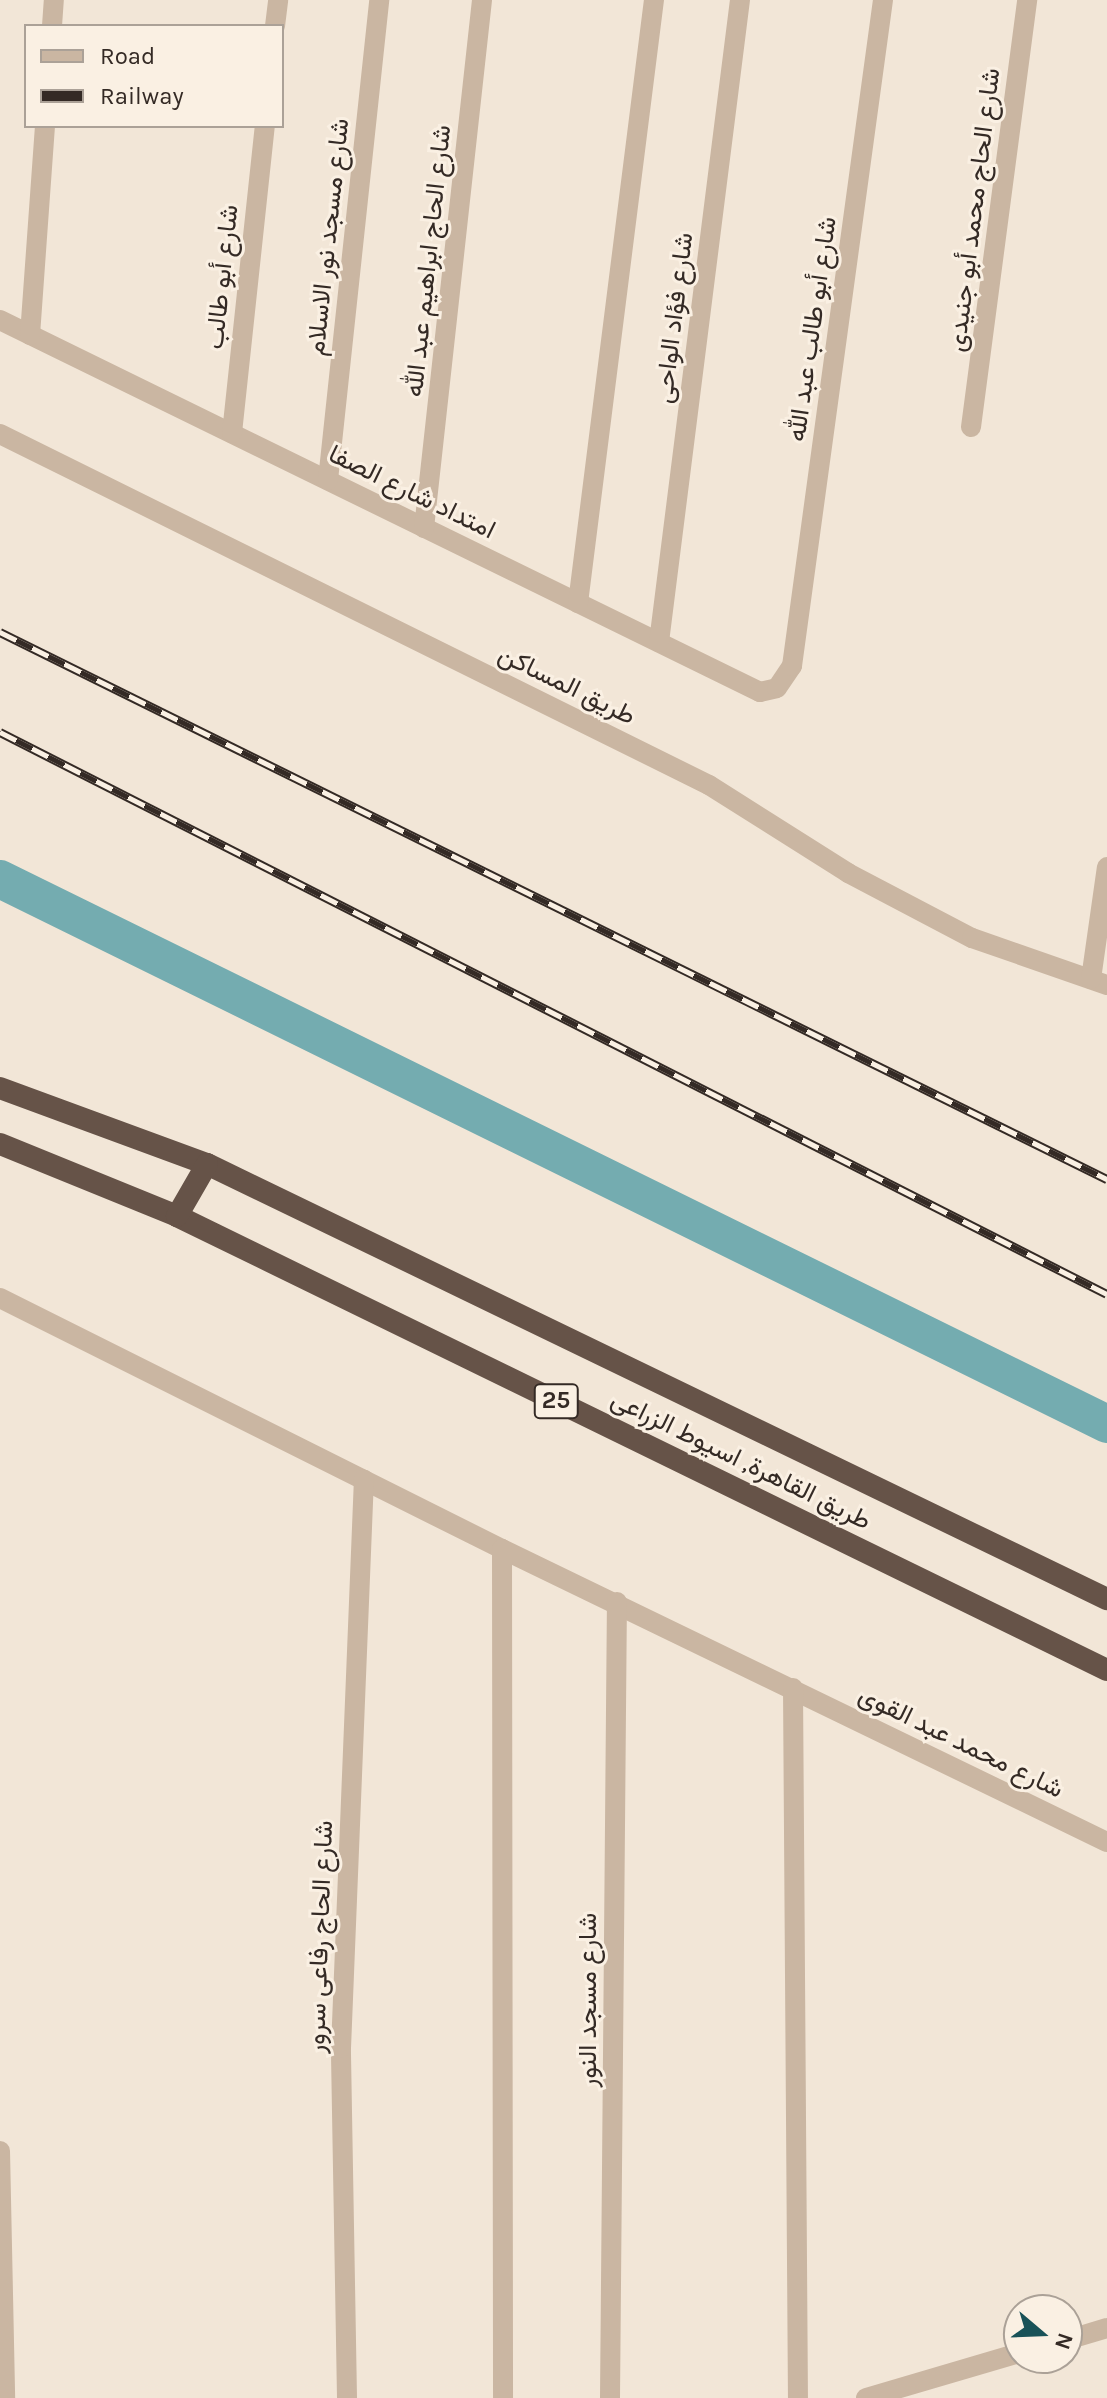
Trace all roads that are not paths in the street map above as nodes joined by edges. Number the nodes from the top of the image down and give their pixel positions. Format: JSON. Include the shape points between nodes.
{"nodes":[{"id":1,"x":54,"y":0,"type":"edge"},
{"id":2,"x":278,"y":0,"type":"edge"},
{"id":3,"x":379,"y":0,"type":"edge"},
{"id":4,"x":482,"y":0,"type":"edge"},
{"id":5,"x":654,"y":0,"type":"edge"},
{"id":6,"x":740,"y":0,"type":"edge"},
{"id":7,"x":883,"y":0,"type":"edge"},
{"id":8,"x":1027,"y":0,"type":"edge"},
{"id":9,"x":52,"y":24,"type":"edge"},
{"id":10,"x":275,"y":24,"type":"edge"},
{"id":11,"x":45,"y":128,"type":"edge"},
{"id":12,"x":265,"y":128,"type":"edge"},
{"id":13,"x":0,"y":320,"type":"edge"},
{"id":14,"x":30,"y":335,"type":"junction"},
{"id":15,"x":971,"y":427,"type":"dead end"},
{"id":16,"x":232,"y":433,"type":"junction"},
{"id":17,"x":0,"y":434,"type":"edge"},
{"id":18,"x":328,"y":480,"type":"junction"},
{"id":19,"x":424,"y":528,"type":"junction"},
{"id":20,"x":578,"y":603,"type":"junction"},
{"id":21,"x":659,"y":642,"type":"junction"},
{"id":22,"x":792,"y":666,"type":"joint"},
{"id":23,"x":1107,"y":867,"type":"edge"},
{"id":24,"x":1099,"y":982,"type":"edge"},
{"id":25,"x":0,"y":1088,"type":"edge"},
{"id":26,"x":0,"y":1144,"type":"edge"},
{"id":27,"x":207,"y":1164,"type":"junction"},
{"id":28,"x":177,"y":1216,"type":"junction"},
{"id":29,"x":0,"y":1298,"type":"edge"},
{"id":30,"x":364,"y":1479,"type":"junction"},
{"id":31,"x":502,"y":1549,"type":"junction"},
{"id":32,"x":1107,"y":1599,"type":"edge"},
{"id":33,"x":617,"y":1602,"type":"junction"},
{"id":34,"x":1107,"y":1670,"type":"edge"},
{"id":35,"x":793,"y":1688,"type":"junction"},
{"id":36,"x":1107,"y":1842,"type":"edge"},
{"id":37,"x":0,"y":2151,"type":"edge"},
{"id":38,"x":1107,"y":2328,"type":"edge"},
{"id":39,"x":1083,"y":2335,"type":"edge"},
{"id":40,"x":1003,"y":2358,"type":"edge"},
{"id":41,"x":5,"y":2398,"type":"edge"},
{"id":42,"x":347,"y":2398,"type":"edge"},
{"id":43,"x":503,"y":2398,"type":"edge"},
{"id":44,"x":610,"y":2398,"type":"edge"},
{"id":45,"x":798,"y":2398,"type":"edge"},
{"id":46,"x":866,"y":2398,"type":"edge"}],
"edges":[{"from":1,"to":9,"type":"street"},
{"from":2,"to":10,"type":"street"},
{"from":3,"to":18,"type":"street","name":"شارع مسجد نور الاسلام"},
{"from":4,"to":19,"type":"street","name":"شارع الحاج ابراهيم عبد الله"},
{"from":5,"to":20,"type":"street"},
{"from":6,"to":21,"type":"street","name":"شارع فؤاد الواحى"},
{"from":7,"to":22,"type":"street","name":"شارع أبو طالب عبد الله"},
{"from":8,"to":15,"type":"street","name":"شارع الحاج محمد أبو جنيدى"},
{"from":11,"to":14,"type":"street"},
{"from":12,"to":16,"type":"street","name":"شارع أبو طالب"},
{"from":13,"to":14,"type":"street","name":"امتداد شارع الصفا"},
{"from":14,"to":16,"type":"street","name":"امتداد شارع الصفا"},
{"from":16,"to":18,"type":"street","name":"امتداد شارع الصفا"},
{"from":17,"to":24,"type":"street","name":"طريق المساكن","via":[[709,785],[848,873],[972,938]]},
{"from":18,"to":19,"type":"street","name":"امتداد شارع الصفا"},
{"from":19,"to":20,"type":"street","name":"امتداد شارع الصفا"},
{"from":20,"to":21,"type":"street","name":"امتداد شارع الصفا"},
{"from":21,"to":22,"type":"street","name":"امتداد شارع الصفا","via":[[760,692],[777,688]]},
{"from":23,"to":24,"type":"street"},
{"from":25,"to":27,"type":"highway","name":"طريق القاهرة, اسيوط الزراعى","number":"25"},
{"from":26,"to":28,"type":"highway","name":"طريق القاهرة, اسيوط الزراعى","number":"25"},
{"from":27,"to":28,"type":"highway"},
{"from":27,"to":32,"type":"highway","name":"طريق القاهرة, اسيوط الزراعى","number":"25"},
{"from":28,"to":34,"type":"highway","name":"طريق القاهرة, اسيوط الزراعى","number":"25"},
{"from":29,"to":30,"type":"street","name":"شارع محمد عبد القوى"},
{"from":30,"to":31,"type":"street","name":"شارع محمد عبد القوى"},
{"from":30,"to":42,"type":"street","name":"شارع الحاج رفاعى سرور","via":[[341,2048]]},
{"from":31,"to":33,"type":"street","name":"شارع محمد عبد القوى"},
{"from":31,"to":43,"type":"street"},
{"from":33,"to":35,"type":"street","name":"شارع محمد عبد القوى"},
{"from":33,"to":44,"type":"street","name":"شارع مسجد النور"},
{"from":35,"to":36,"type":"street","name":"شارع محمد عبد القوى"},
{"from":35,"to":45,"type":"street"},
{"from":37,"to":41,"type":"street"},
{"from":38,"to":39,"type":"street"},
{"from":40,"to":46,"type":"street"}]}
